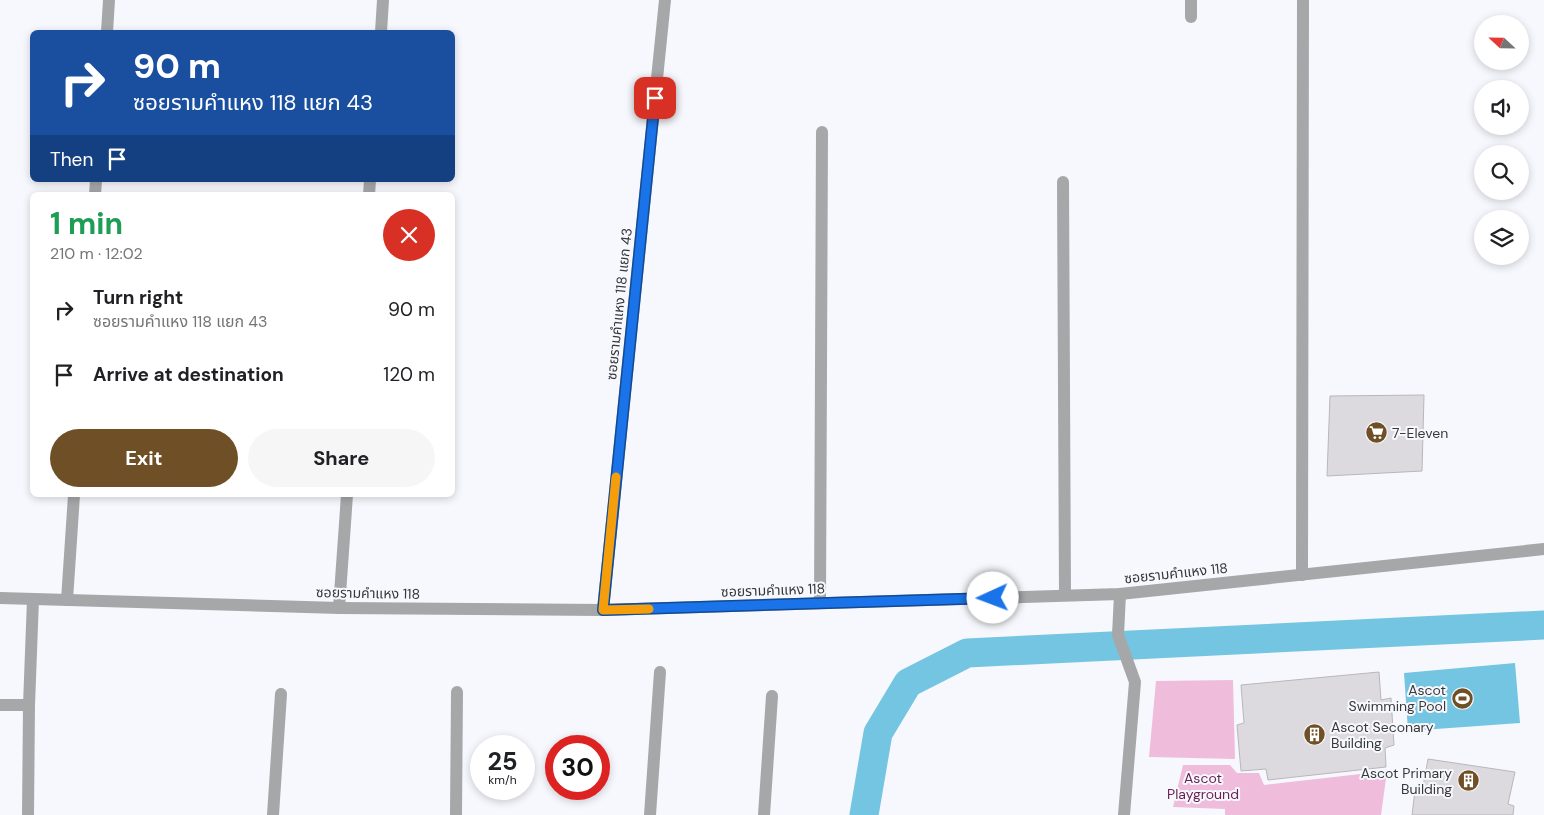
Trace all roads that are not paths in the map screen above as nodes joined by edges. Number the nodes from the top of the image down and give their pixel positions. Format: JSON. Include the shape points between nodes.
{"nodes":[{"id":1,"x":109,"y":0,"type":"edge"},
{"id":2,"x":383,"y":0,"type":"edge"},
{"id":3,"x":665,"y":0,"type":"edge"},
{"id":4,"x":1191,"y":0,"type":"edge"},
{"id":5,"x":1303,"y":0,"type":"edge"},
{"id":6,"x":1191,"y":18,"type":"dead end"},
{"id":7,"x":107,"y":30,"type":"edge"},
{"id":8,"x":381,"y":30,"type":"edge"},
{"id":9,"x":822,"y":132,"type":"dead end"},
{"id":10,"x":1063,"y":182,"type":"dead end"},
{"id":11,"x":74,"y":497,"type":"edge"},
{"id":12,"x":347,"y":497,"type":"edge"},
{"id":13,"x":1544,"y":549,"type":"edge"},
{"id":14,"x":1302,"y":575,"type":"junction"},
{"id":15,"x":1120,"y":594,"type":"junction"},
{"id":16,"x":1065,"y":596,"type":"junction"},
{"id":17,"x":0,"y":598,"type":"edge"},
{"id":18,"x":33,"y":599,"type":"junction"},
{"id":19,"x":67,"y":600,"type":"junction"},
{"id":20,"x":820,"y":604,"type":"junction"},
{"id":21,"x":339,"y":608,"type":"junction"},
{"id":22,"x":603,"y":610,"type":"junction"},
{"id":23,"x":660,"y":672,"type":"dead end"},
{"id":24,"x":458,"y":692,"type":"dead end"},
{"id":25,"x":281,"y":694,"type":"dead end"},
{"id":26,"x":772,"y":696,"type":"dead end"},
{"id":27,"x":0,"y":705,"type":"edge"},
{"id":28,"x":29,"y":705,"type":"junction"},
{"id":29,"x":28,"y":815,"type":"edge"},
{"id":30,"x":272,"y":815,"type":"edge"},
{"id":31,"x":456,"y":815,"type":"edge"},
{"id":32,"x":650,"y":815,"type":"edge"},
{"id":33,"x":764,"y":815,"type":"edge"},
{"id":34,"x":1124,"y":815,"type":"edge"}],
"edges":[{"from":1,"to":7,"type":"street"},
{"from":2,"to":8,"type":"street"},
{"from":3,"to":22,"type":"street","name":"ซอยรามคำแหง 118 แยก 43"},
{"from":4,"to":6,"type":"street"},
{"from":5,"to":14,"type":"street"},
{"from":9,"to":20,"type":"street"},
{"from":10,"to":16,"type":"street"},
{"from":11,"to":19,"type":"street"},
{"from":12,"to":21,"type":"street"},
{"from":13,"to":14,"type":"street","name":"ซอยรามคำแหง 118"},
{"from":14,"to":15,"type":"street","name":"ซอยรามคำแหง 118"},
{"from":15,"to":16,"type":"street","name":"ซอยรามคำแหง 118"},
{"from":15,"to":34,"type":"street","via":[[1118,635],[1135,682]]},
{"from":16,"to":20,"type":"street","name":"ซอยรามคำแหง 118"},
{"from":17,"to":18,"type":"street","name":"ซอยรามคำแหง 118"},
{"from":18,"to":19,"type":"street","name":"ซอยรามคำแหง 118"},
{"from":18,"to":28,"type":"street"},
{"from":19,"to":21,"type":"street","name":"ซอยรามคำแหง 118"},
{"from":20,"to":22,"type":"street","name":"ซอยรามคำแหง 118"},
{"from":21,"to":22,"type":"street","name":"ซอยรามคำแหง 118"},
{"from":23,"to":32,"type":"street"},
{"from":24,"to":31,"type":"street"},
{"from":25,"to":30,"type":"street"},
{"from":26,"to":33,"type":"street"},
{"from":27,"to":28,"type":"street"},
{"from":28,"to":29,"type":"street"}]}
